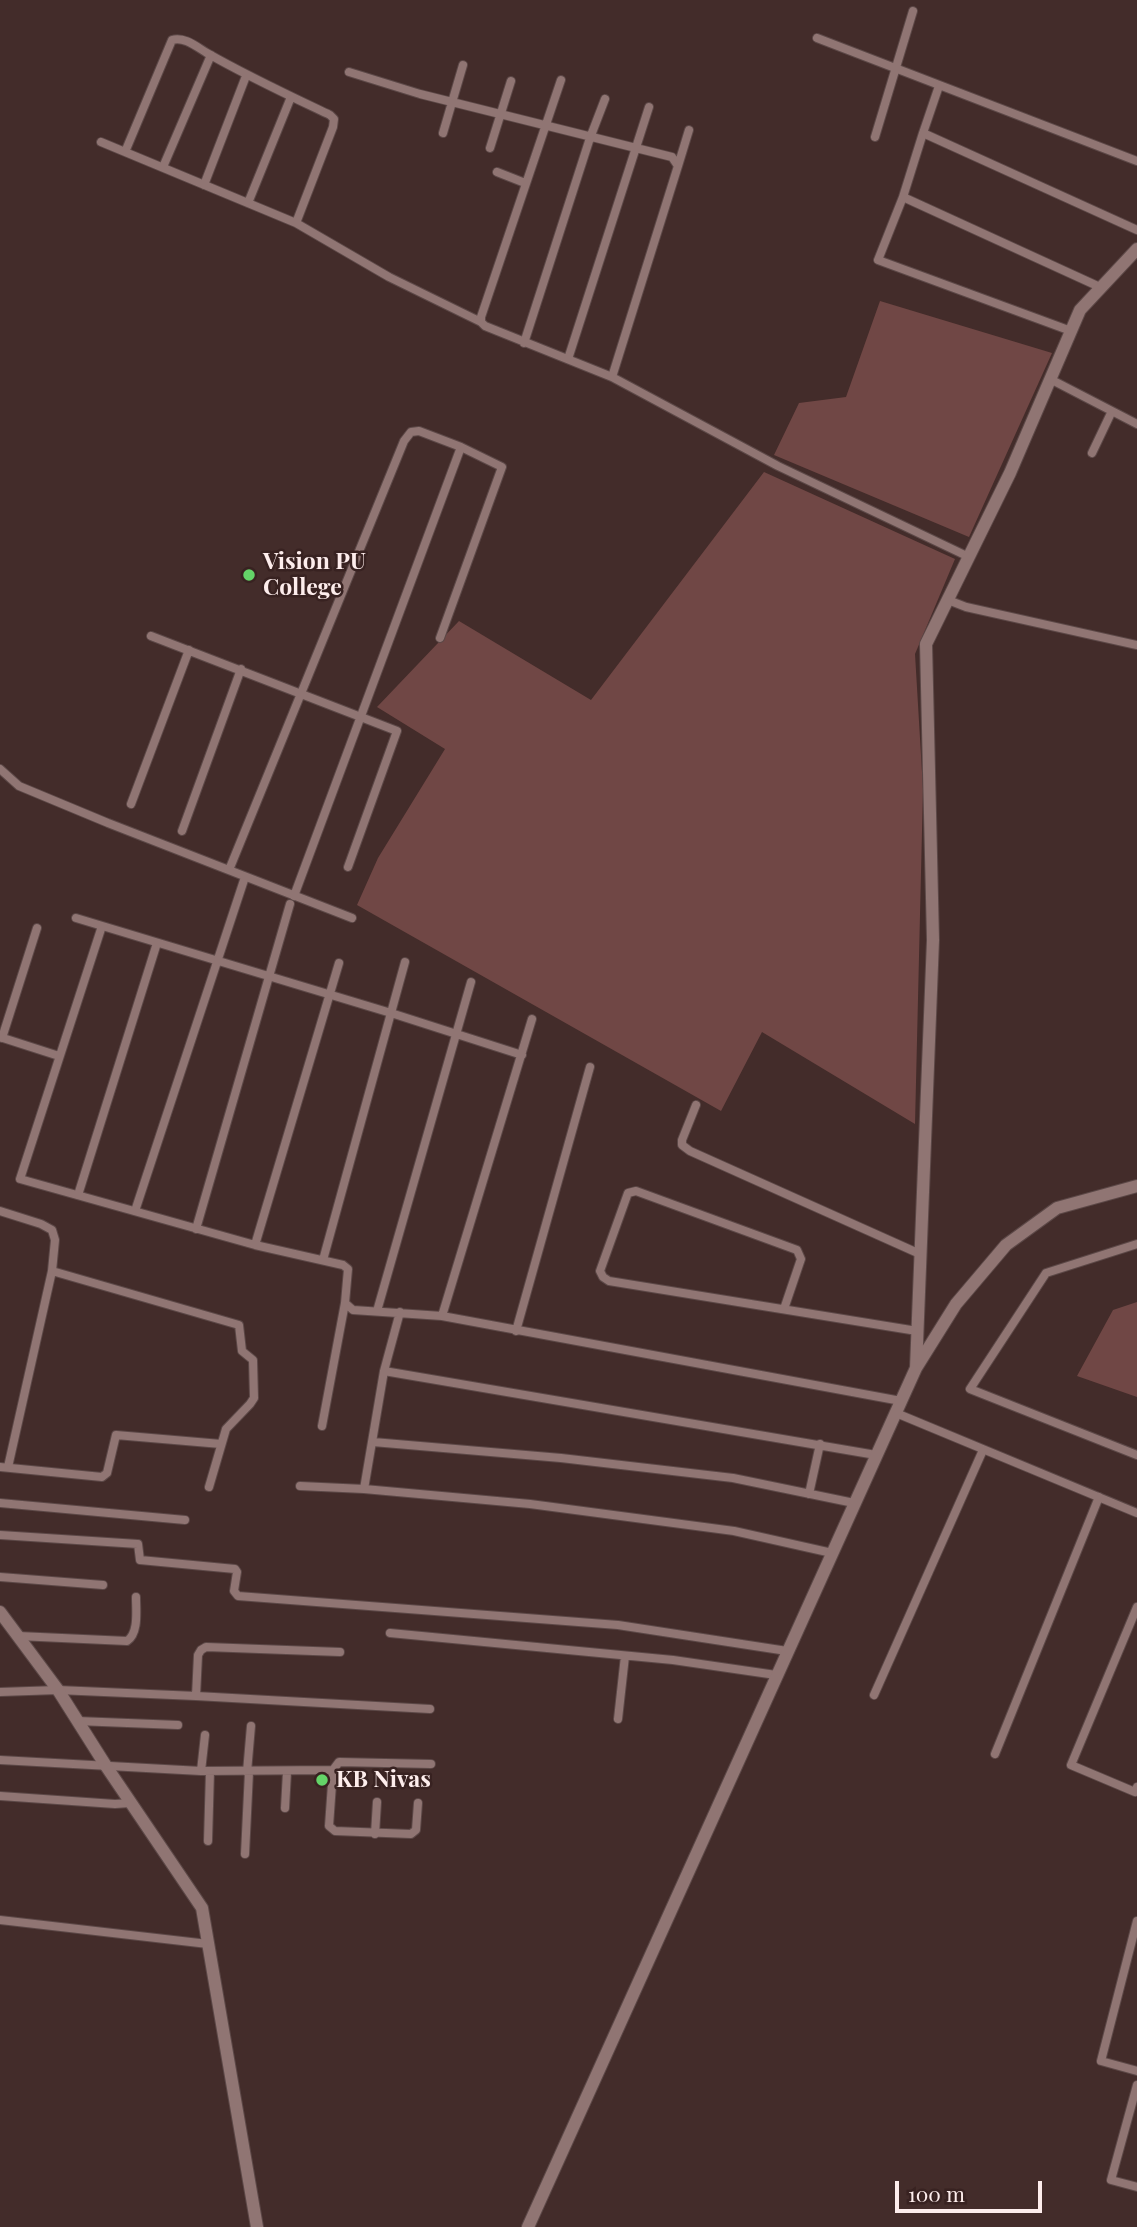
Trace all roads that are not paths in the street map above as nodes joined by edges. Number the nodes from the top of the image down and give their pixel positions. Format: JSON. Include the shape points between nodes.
{"nodes":[{"id":1,"x":914,"y":11,"type":"dead end"},
{"id":2,"x":817,"y":38,"type":"dead end"},
{"id":3,"x":211,"y":55,"type":"junction"},
{"id":4,"x":463,"y":65,"type":"dead end"},
{"id":5,"x":895,"y":69,"type":"junction"},
{"id":6,"x":349,"y":72,"type":"dead end"},
{"id":7,"x":246,"y":76,"type":"junction"},
{"id":8,"x":561,"y":80,"type":"dead end"},
{"id":9,"x":511,"y":81,"type":"dead end"},
{"id":10,"x":939,"y":86,"type":"junction"},
{"id":11,"x":291,"y":97,"type":"junction"},
{"id":12,"x":606,"y":99,"type":"dead end"},
{"id":13,"x":452,"y":102,"type":"junction"},
{"id":14,"x":649,"y":107,"type":"dead end"},
{"id":15,"x":500,"y":115,"type":"junction"},
{"id":16,"x":544,"y":126,"type":"junction"},
{"id":17,"x":689,"y":130,"type":"dead end"},
{"id":18,"x":443,"y":133,"type":"dead end"},
{"id":19,"x":923,"y":134,"type":"junction"},
{"id":20,"x":875,"y":137,"type":"dead end"},
{"id":21,"x":590,"y":138,"type":"junction"},
{"id":22,"x":101,"y":142,"type":"dead end"},
{"id":23,"x":491,"y":148,"type":"dead end"},
{"id":24,"x":637,"y":150,"type":"junction"},
{"id":25,"x":125,"y":152,"type":"junction"},
{"id":26,"x":1137,"y":161,"type":"edge"},
{"id":27,"x":678,"y":166,"type":"junction"},
{"id":28,"x":163,"y":167,"type":"junction"},
{"id":29,"x":497,"y":172,"type":"dead end"},
{"id":30,"x":525,"y":183,"type":"junction"},
{"id":31,"x":204,"y":185,"type":"junction"},
{"id":32,"x":903,"y":197,"type":"junction"},
{"id":33,"x":248,"y":203,"type":"junction"},
{"id":34,"x":296,"y":223,"type":"junction"},
{"id":35,"x":1137,"y":230,"type":"edge"},
{"id":36,"x":1137,"y":249,"type":"edge"},
{"id":37,"x":1102,"y":288,"type":"junction"},
{"id":38,"x":481,"y":322,"type":"junction"},
{"id":39,"x":1071,"y":331,"type":"junction"},
{"id":40,"x":524,"y":343,"type":"junction"},
{"id":41,"x":568,"y":359,"type":"junction"},
{"id":42,"x":611,"y":377,"type":"junction"},
{"id":43,"x":1050,"y":379,"type":"junction"},
{"id":44,"x":1112,"y":411,"type":"junction"},
{"id":45,"x":1137,"y":424,"type":"edge"},
{"id":46,"x":461,"y":447,"type":"junction"},
{"id":47,"x":1092,"y":453,"type":"dead end"},
{"id":48,"x":969,"y":557,"type":"junction"},
{"id":49,"x":948,"y":600,"type":"junction"},
{"id":50,"x":150,"y":636,"type":"dead end"},
{"id":51,"x":439,"y":638,"type":"dead end"},
{"id":52,"x":1137,"y":645,"type":"edge"},
{"id":53,"x":189,"y":650,"type":"junction"},
{"id":54,"x":242,"y":669,"type":"junction"},
{"id":55,"x":302,"y":695,"type":"junction"},
{"id":56,"x":360,"y":718,"type":"junction"},
{"id":57,"x":0,"y":769,"type":"edge"},
{"id":58,"x":131,"y":804,"type":"dead end"},
{"id":59,"x":181,"y":831,"type":"dead end"},
{"id":60,"x":348,"y":867,"type":"dead end"},
{"id":61,"x":229,"y":870,"type":"junction"},
{"id":62,"x":245,"y":877,"type":"junction"},
{"id":63,"x":292,"y":900,"type":"junction"},
{"id":64,"x":76,"y":918,"type":"dead end"},
{"id":65,"x":352,"y":918,"type":"dead end"},
{"id":66,"x":102,"y":926,"type":"junction"},
{"id":67,"x":37,"y":928,"type":"dead end"},
{"id":68,"x":157,"y":943,"type":"junction"},
{"id":69,"x":217,"y":961,"type":"junction"},
{"id":70,"x":405,"y":962,"type":"dead end"},
{"id":71,"x":339,"y":963,"type":"dead end"},
{"id":72,"x":267,"y":976,"type":"junction"},
{"id":73,"x":471,"y":982,"type":"dead end"},
{"id":74,"x":331,"y":995,"type":"junction"},
{"id":75,"x":391,"y":1013,"type":"junction"},
{"id":76,"x":532,"y":1020,"type":"dead end"},
{"id":77,"x":456,"y":1034,"type":"junction"},
{"id":78,"x":1,"y":1038,"type":"edge"},
{"id":79,"x":522,"y":1055,"type":"junction"},
{"id":80,"x":60,"y":1056,"type":"junction"},
{"id":81,"x":590,"y":1067,"type":"dead end"},
{"id":82,"x":696,"y":1105,"type":"dead end"},
{"id":83,"x":1137,"y":1186,"type":"edge"},
{"id":84,"x":78,"y":1195,"type":"junction"},
{"id":85,"x":0,"y":1211,"type":"edge"},
{"id":86,"x":135,"y":1211,"type":"junction"},
{"id":87,"x":196,"y":1229,"type":"junction"},
{"id":88,"x":1137,"y":1244,"type":"edge"},
{"id":89,"x":255,"y":1245,"type":"junction"},
{"id":90,"x":920,"y":1254,"type":"junction"},
{"id":91,"x":323,"y":1260,"type":"junction"},
{"id":92,"x":52,"y":1272,"type":"junction"},
{"id":93,"x":345,"y":1303,"type":"junction"},
{"id":94,"x":784,"y":1309,"type":"junction"},
{"id":95,"x":377,"y":1311,"type":"junction"},
{"id":96,"x":400,"y":1312,"type":"junction"},
{"id":97,"x":442,"y":1316,"type":"junction"},
{"id":98,"x":516,"y":1331,"type":"junction"},
{"id":99,"x":917,"y":1331,"type":"junction"},
{"id":100,"x":916,"y":1368,"type":"junction"},
{"id":101,"x":384,"y":1371,"type":"junction"},
{"id":102,"x":899,"y":1407,"type":"junction"},
{"id":103,"x":322,"y":1426,"type":"dead end"},
{"id":104,"x":373,"y":1442,"type":"junction"},
{"id":105,"x":222,"y":1444,"type":"junction"},
{"id":106,"x":820,"y":1444,"type":"junction"},
{"id":107,"x":984,"y":1450,"type":"junction"},
{"id":108,"x":876,"y":1455,"type":"junction"},
{"id":109,"x":1137,"y":1455,"type":"edge"},
{"id":110,"x":4,"y":1467,"type":"edge"},
{"id":111,"x":300,"y":1486,"type":"dead end"},
{"id":112,"x":209,"y":1487,"type":"dead end"},
{"id":113,"x":364,"y":1489,"type":"junction"},
{"id":114,"x":809,"y":1494,"type":"junction"},
{"id":115,"x":1099,"y":1497,"type":"junction"},
{"id":116,"x":0,"y":1503,"type":"edge"},
{"id":117,"x":854,"y":1503,"type":"junction"},
{"id":118,"x":1137,"y":1513,"type":"edge"},
{"id":119,"x":184,"y":1520,"type":"dead end"},
{"id":120,"x":0,"y":1535,"type":"edge"},
{"id":121,"x":832,"y":1553,"type":"junction"},
{"id":122,"x":0,"y":1577,"type":"edge"},
{"id":123,"x":103,"y":1584,"type":"dead end"},
{"id":124,"x":136,"y":1597,"type":"dead end"},
{"id":125,"x":1137,"y":1607,"type":"edge"},
{"id":126,"x":0,"y":1612,"type":"edge"},
{"id":127,"x":390,"y":1633,"type":"dead end"},
{"id":128,"x":18,"y":1636,"type":"junction"},
{"id":129,"x":787,"y":1651,"type":"junction"},
{"id":130,"x":340,"y":1652,"type":"dead end"},
{"id":131,"x":625,"y":1656,"type":"junction"},
{"id":132,"x":776,"y":1675,"type":"junction"},
{"id":133,"x":58,"y":1690,"type":"junction"},
{"id":134,"x":0,"y":1692,"type":"edge"},
{"id":135,"x":874,"y":1695,"type":"dead end"},
{"id":136,"x":196,"y":1696,"type":"junction"},
{"id":137,"x":430,"y":1709,"type":"dead end"},
{"id":138,"x":618,"y":1719,"type":"dead end"},
{"id":139,"x":77,"y":1721,"type":"junction"},
{"id":140,"x":178,"y":1725,"type":"dead end"},
{"id":141,"x":251,"y":1726,"type":"dead end"},
{"id":142,"x":205,"y":1735,"type":"dead end"},
{"id":143,"x":995,"y":1754,"type":"dead end"},
{"id":144,"x":0,"y":1760,"type":"edge"},
{"id":145,"x":431,"y":1764,"type":"dead end"},
{"id":146,"x":106,"y":1766,"type":"junction"},
{"id":147,"x":333,"y":1770,"type":"junction"},
{"id":148,"x":206,"y":1771,"type":"junction"},
{"id":149,"x":248,"y":1772,"type":"junction"},
{"id":150,"x":286,"y":1772,"type":"junction"},
{"id":151,"x":1137,"y":1787,"type":"edge"},
{"id":152,"x":0,"y":1796,"type":"edge"},
{"id":153,"x":377,"y":1802,"type":"dead end"},
{"id":154,"x":130,"y":1803,"type":"junction"},
{"id":155,"x":418,"y":1803,"type":"dead end"},
{"id":156,"x":285,"y":1808,"type":"dead end"},
{"id":157,"x":375,"y":1834,"type":"junction"},
{"id":158,"x":208,"y":1841,"type":"dead end"},
{"id":159,"x":245,"y":1854,"type":"dead end"},
{"id":160,"x":0,"y":1920,"type":"edge"},
{"id":161,"x":1137,"y":1921,"type":"edge"},
{"id":162,"x":208,"y":1944,"type":"junction"},
{"id":163,"x":1137,"y":2071,"type":"edge"},
{"id":164,"x":1137,"y":2085,"type":"edge"},
{"id":165,"x":1137,"y":2187,"type":"edge"},
{"id":166,"x":257,"y":2227,"type":"edge"},
{"id":167,"x":528,"y":2227,"type":"edge"}],
"edges":[{"from":1,"to":5,"type":"street"},
{"from":2,"to":5,"type":"street"},
{"from":3,"to":7,"type":"street"},
{"from":3,"to":25,"type":"street","via":[[189,42],[172,40]]},
{"from":3,"to":28,"type":"street"},
{"from":4,"to":13,"type":"street"},
{"from":5,"to":10,"type":"street"},
{"from":5,"to":20,"type":"street"},
{"from":6,"to":13,"type":"street"},
{"from":7,"to":11,"type":"street"},
{"from":7,"to":31,"type":"street"},
{"from":8,"to":16,"type":"street"},
{"from":9,"to":15,"type":"street"},
{"from":10,"to":19,"type":"street"},
{"from":10,"to":26,"type":"street"},
{"from":11,"to":33,"type":"street"},
{"from":11,"to":34,"type":"street","via":[[334,119]]},
{"from":12,"to":21,"type":"street"},
{"from":13,"to":15,"type":"street"},
{"from":13,"to":18,"type":"street"},
{"from":14,"to":24,"type":"street"},
{"from":15,"to":16,"type":"street"},
{"from":15,"to":23,"type":"street"},
{"from":16,"to":21,"type":"street"},
{"from":16,"to":30,"type":"street"},
{"from":17,"to":27,"type":"street"},
{"from":19,"to":32,"type":"street"},
{"from":19,"to":35,"type":"street"},
{"from":21,"to":24,"type":"street"},
{"from":21,"to":40,"type":"street"},
{"from":22,"to":25,"type":"street"},
{"from":24,"to":27,"type":"street","via":[[672,158]]},
{"from":24,"to":41,"type":"street"},
{"from":25,"to":28,"type":"street"},
{"from":27,"to":42,"type":"street"},
{"from":28,"to":31,"type":"street"},
{"from":29,"to":30,"type":"street"},
{"from":30,"to":38,"type":"street"},
{"from":31,"to":33,"type":"street"},
{"from":32,"to":37,"type":"street"},
{"from":32,"to":39,"type":"street","via":[[878,257],[880,262]]},
{"from":33,"to":34,"type":"street"},
{"from":34,"to":38,"type":"street","via":[[389,277]]},
{"from":36,"to":37,"type":"main road"},
{"from":37,"to":39,"type":"main road","via":[[1080,310]]},
{"from":38,"to":40,"type":"street"},
{"from":39,"to":43,"type":"main road"},
{"from":40,"to":41,"type":"street"},
{"from":41,"to":42,"type":"street"},
{"from":42,"to":48,"type":"street","via":[[778,466]]},
{"from":43,"to":44,"type":"street"},
{"from":43,"to":48,"type":"main road"},
{"from":44,"to":45,"type":"street"},
{"from":44,"to":47,"type":"street"},
{"from":46,"to":51,"type":"street","via":[[502,467]]},
{"from":46,"to":55,"type":"street","via":[[419,431],[404,440]]},
{"from":46,"to":56,"type":"street"},
{"from":48,"to":49,"type":"main road"},
{"from":49,"to":52,"type":"street"},
{"from":49,"to":90,"type":"main road","via":[[926,644],[933,940]]},
{"from":50,"to":53,"type":"street"},
{"from":53,"to":54,"type":"street"},
{"from":53,"to":58,"type":"street"},
{"from":54,"to":55,"type":"street"},
{"from":54,"to":59,"type":"street"},
{"from":55,"to":56,"type":"street"},
{"from":55,"to":61,"type":"street"},
{"from":56,"to":60,"type":"street","via":[[397,731]]},
{"from":56,"to":63,"type":"street"},
{"from":57,"to":61,"type":"street","via":[[19,786]]},
{"from":61,"to":62,"type":"street"},
{"from":62,"to":63,"type":"street"},
{"from":62,"to":69,"type":"street"},
{"from":63,"to":65,"type":"street"},
{"from":63,"to":72,"type":"street"},
{"from":64,"to":66,"type":"street"},
{"from":66,"to":68,"type":"street"},
{"from":66,"to":80,"type":"street"},
{"from":67,"to":78,"type":"street"},
{"from":68,"to":69,"type":"street"},
{"from":68,"to":84,"type":"street"},
{"from":69,"to":72,"type":"street"},
{"from":69,"to":86,"type":"street"},
{"from":70,"to":75,"type":"street"},
{"from":71,"to":74,"type":"street"},
{"from":72,"to":74,"type":"street"},
{"from":72,"to":87,"type":"street"},
{"from":73,"to":77,"type":"street"},
{"from":74,"to":75,"type":"street"},
{"from":74,"to":89,"type":"street"},
{"from":75,"to":77,"type":"street"},
{"from":75,"to":91,"type":"street"},
{"from":76,"to":79,"type":"street"},
{"from":77,"to":79,"type":"street"},
{"from":77,"to":95,"type":"street"},
{"from":78,"to":80,"type":"street"},
{"from":79,"to":97,"type":"street"},
{"from":80,"to":84,"type":"street","via":[[20,1179]]},
{"from":81,"to":98,"type":"street"},
{"from":82,"to":90,"type":"street","via":[[682,1140],[690,1151]]},
{"from":83,"to":100,"type":"main road","via":[[1057,1208],[1006,1245],[956,1304]]},
{"from":84,"to":86,"type":"street"},
{"from":85,"to":92,"type":"street","via":[[52,1230]]},
{"from":86,"to":87,"type":"street"},
{"from":87,"to":89,"type":"street"},
{"from":88,"to":109,"type":"street","via":[[1046,1273],[970,1389]]},
{"from":89,"to":91,"type":"street"},
{"from":90,"to":99,"type":"main road"},
{"from":91,"to":93,"type":"street","via":[[348,1269]]},
{"from":92,"to":105,"type":"street","via":[[239,1325],[242,1351],[253,1360],[254,1398],[228,1426]]},
{"from":92,"to":110,"type":"street"},
{"from":93,"to":95,"type":"street","via":[[353,1310]]},
{"from":93,"to":103,"type":"street"},
{"from":94,"to":94,"type":"street","via":[[801,1259],[797,1250],[636,1191],[628,1193],[600,1271],[603,1278]]},
{"from":94,"to":99,"type":"street"},
{"from":95,"to":96,"type":"street"},
{"from":96,"to":97,"type":"street"},
{"from":96,"to":101,"type":"street"},
{"from":97,"to":98,"type":"street"},
{"from":98,"to":102,"type":"street"},
{"from":99,"to":100,"type":"main road"},
{"from":100,"to":102,"type":"main road"},
{"from":101,"to":104,"type":"street"},
{"from":101,"to":106,"type":"street"},
{"from":102,"to":107,"type":"street"},
{"from":102,"to":108,"type":"main road"},
{"from":104,"to":113,"type":"street"},
{"from":104,"to":114,"type":"street","via":[[720,1476]]},
{"from":105,"to":110,"type":"street","via":[[122,1434],[114,1438],[107,1474],[102,1477]]},
{"from":105,"to":112,"type":"street"},
{"from":106,"to":108,"type":"street"},
{"from":106,"to":114,"type":"street"},
{"from":107,"to":115,"type":"street"},
{"from":107,"to":135,"type":"street"},
{"from":108,"to":117,"type":"main road"},
{"from":111,"to":113,"type":"street"},
{"from":113,"to":121,"type":"street","via":[[530,1504],[734,1531]]},
{"from":114,"to":117,"type":"street"},
{"from":115,"to":118,"type":"street"},
{"from":115,"to":143,"type":"street"},
{"from":116,"to":119,"type":"street"},
{"from":117,"to":121,"type":"main road"},
{"from":120,"to":129,"type":"street","via":[[138,1544],[140,1560],[235,1569],[234,1591],[239,1596],[618,1625]]},
{"from":121,"to":129,"type":"main road"},
{"from":122,"to":123,"type":"street"},
{"from":124,"to":128,"type":"street","via":[[135,1632],[127,1641]]},
{"from":125,"to":151,"type":"street","via":[[1071,1765],[1135,1792]]},
{"from":126,"to":128,"type":"main road"},
{"from":127,"to":131,"type":"street"},
{"from":128,"to":133,"type":"main road"},
{"from":129,"to":132,"type":"main road"},
{"from":130,"to":136,"type":"street","via":[[206,1647],[198,1656]]},
{"from":131,"to":132,"type":"street"},
{"from":131,"to":138,"type":"street"},
{"from":132,"to":167,"type":"main road"},
{"from":133,"to":134,"type":"street"},
{"from":133,"to":136,"type":"street"},
{"from":133,"to":139,"type":"main road"},
{"from":136,"to":137,"type":"street"},
{"from":139,"to":140,"type":"street"},
{"from":139,"to":146,"type":"main road"},
{"from":141,"to":149,"type":"street"},
{"from":142,"to":148,"type":"street"},
{"from":144,"to":146,"type":"street"},
{"from":145,"to":147,"type":"street","via":[[347,1760]]},
{"from":146,"to":148,"type":"street"},
{"from":146,"to":154,"type":"main road"},
{"from":147,"to":150,"type":"street"},
{"from":147,"to":157,"type":"street","via":[[329,1826],[335,1831]]},
{"from":148,"to":149,"type":"street"},
{"from":148,"to":158,"type":"street"},
{"from":149,"to":150,"type":"street"},
{"from":149,"to":159,"type":"street"},
{"from":150,"to":156,"type":"street"},
{"from":152,"to":154,"type":"street"},
{"from":153,"to":157,"type":"street"},
{"from":154,"to":162,"type":"main road","via":[[202,1908]]},
{"from":155,"to":157,"type":"street","via":[[416,1830],[411,1834]]},
{"from":160,"to":162,"type":"street"},
{"from":161,"to":163,"type":"street","via":[[1101,2061]]},
{"from":162,"to":166,"type":"main road"},
{"from":164,"to":165,"type":"street","via":[[1111,2180]]}]}
